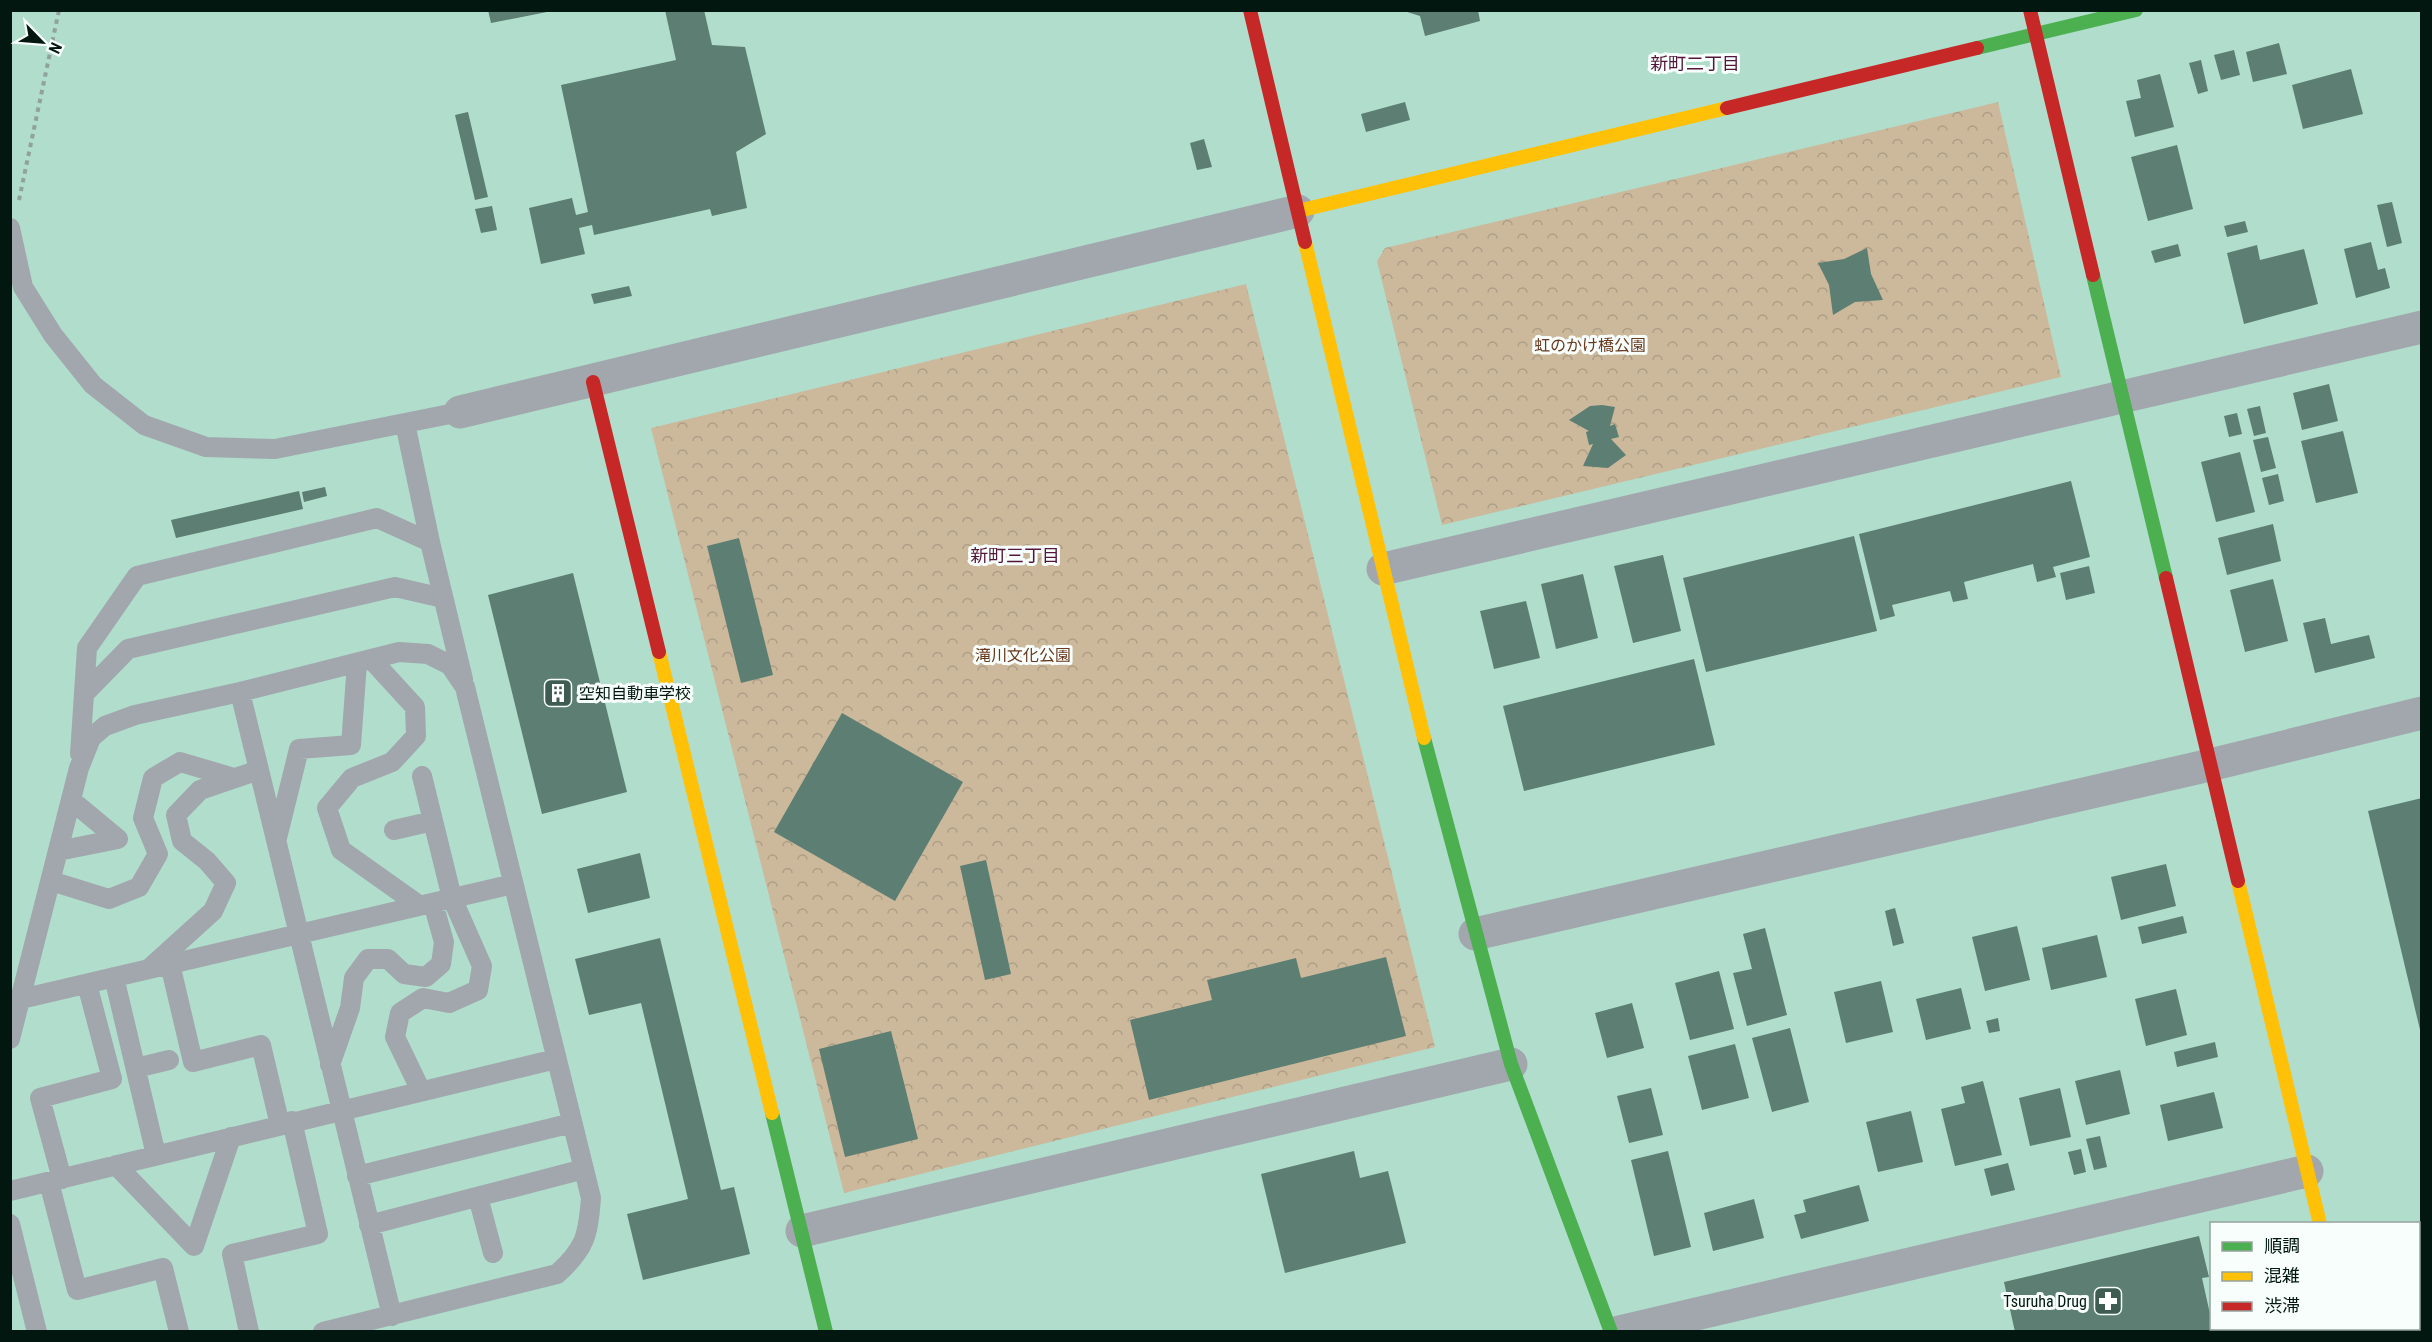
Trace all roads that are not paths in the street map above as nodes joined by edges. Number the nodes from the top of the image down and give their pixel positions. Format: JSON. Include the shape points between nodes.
{"nodes":[{"id":1,"x":1250,"y":10,"type":"edge"},
{"id":2,"x":2030,"y":10,"type":"edge"},
{"id":3,"x":2136,"y":10,"type":"edge"},
{"id":4,"x":2036,"y":35,"type":"junction"},
{"id":5,"x":1298,"y":211,"type":"junction"},
{"id":6,"x":11,"y":232,"type":"edge"},
{"id":7,"x":2421,"y":327,"type":"edge"},
{"id":8,"x":593,"y":382,"type":"junction"},
{"id":9,"x":2123,"y":396,"type":"junction"},
{"id":10,"x":460,"y":412,"type":"joint"},
{"id":11,"x":405,"y":423,"type":"junction"},
{"id":12,"x":430,"y":542,"type":"junction"},
{"id":13,"x":1383,"y":569,"type":"junction"},
{"id":14,"x":443,"y":598,"type":"junction"},
{"id":15,"x":364,"y":661,"type":"junction"},
{"id":16,"x":465,"y":687,"type":"junction"},
{"id":17,"x":240,"y":692,"type":"junction"},
{"id":18,"x":84,"y":694,"type":"junction"},
{"id":19,"x":2421,"y":713,"type":"edge"},
{"id":20,"x":2210,"y":765,"type":"junction"},
{"id":21,"x":79,"y":768,"type":"junction"},
{"id":22,"x":259,"y":770,"type":"junction"},
{"id":23,"x":422,"y":776,"type":"dead end"},
{"id":24,"x":234,"y":778,"type":"junction"},
{"id":25,"x":71,"y":800,"type":"junction"},
{"id":26,"x":433,"y":821,"type":"junction"},
{"id":27,"x":394,"y":830,"type":"dead end"},
{"id":28,"x":276,"y":841,"type":"junction"},
{"id":29,"x":58,"y":851,"type":"junction"},
{"id":30,"x":51,"y":881,"type":"junction"},
{"id":31,"x":513,"y":884,"type":"junction"},
{"id":32,"x":435,"y":902,"type":"junction"},
{"id":33,"x":299,"y":934,"type":"junction"},
{"id":34,"x":1475,"y":934,"type":"junction"},
{"id":35,"x":170,"y":964,"type":"junction"},
{"id":36,"x":149,"y":970,"type":"junction"},
{"id":37,"x":114,"y":978,"type":"junction"},
{"id":38,"x":87,"y":984,"type":"junction"},
{"id":39,"x":21,"y":999,"type":"junction"},
{"id":40,"x":10,"y":1039,"type":"edge"},
{"id":41,"x":556,"y":1059,"type":"junction"},
{"id":42,"x":168,"y":1060,"type":"dead end"},
{"id":43,"x":1512,"y":1064,"type":"junction"},
{"id":44,"x":330,"y":1065,"type":"junction"},
{"id":45,"x":136,"y":1068,"type":"junction"},
{"id":46,"x":421,"y":1091,"type":"junction"},
{"id":47,"x":341,"y":1109,"type":"junction"},
{"id":48,"x":286,"y":1123,"type":"junction"},
{"id":49,"x":572,"y":1123,"type":"junction"},
{"id":50,"x":231,"y":1137,"type":"junction"},
{"id":51,"x":156,"y":1155,"type":"junction"},
{"id":52,"x":116,"y":1165,"type":"junction"},
{"id":53,"x":584,"y":1169,"type":"junction"},
{"id":54,"x":2307,"y":1171,"type":"junction"},
{"id":55,"x":357,"y":1176,"type":"junction"},
{"id":56,"x":55,"y":1180,"type":"junction"},
{"id":57,"x":10,"y":1191,"type":"edge"},
{"id":58,"x":477,"y":1197,"type":"junction"},
{"id":59,"x":2320,"y":1222,"type":"edge"},
{"id":60,"x":10,"y":1224,"type":"edge"},
{"id":61,"x":369,"y":1225,"type":"junction"},
{"id":62,"x":802,"y":1231,"type":"junction"},
{"id":63,"x":493,"y":1253,"type":"dead end"},
{"id":64,"x":392,"y":1316,"type":"junction"},
{"id":65,"x":37,"y":1332,"type":"edge"},
{"id":66,"x":179,"y":1332,"type":"edge"},
{"id":67,"x":249,"y":1332,"type":"edge"},
{"id":68,"x":323,"y":1332,"type":"edge"},
{"id":69,"x":826,"y":1332,"type":"edge"},
{"id":70,"x":1611,"y":1332,"type":"edge"},
{"id":71,"x":1619,"y":1332,"type":"edge"}],
"edges":[{"from":1,"to":5,"type":"street"},
{"from":2,"to":4,"type":"street"},
{"from":3,"to":4,"type":"street"},
{"from":4,"to":5,"type":"street"},
{"from":4,"to":9,"type":"street"},
{"from":5,"to":8,"type":"street"},
{"from":5,"to":13,"type":"street"},
{"from":6,"to":11,"type":"lane","via":[[23,287],[53,335],[93,385],[144,425],[206,447],[275,449]]},
{"from":7,"to":9,"type":"street"},
{"from":8,"to":10,"type":"street"},
{"from":8,"to":62,"type":"street"},
{"from":9,"to":13,"type":"street"},
{"from":9,"to":20,"type":"street"},
{"from":10,"to":11,"type":"lane"},
{"from":11,"to":12,"type":"lane"},
{"from":12,"to":14,"type":"lane"},
{"from":12,"to":18,"type":"lane","via":[[377,518],[137,576],[87,648]]},
{"from":13,"to":34,"type":"street"},
{"from":14,"to":16,"type":"lane"},
{"from":14,"to":18,"type":"lane","via":[[395,587],[129,649]]},
{"from":15,"to":16,"type":"lane","via":[[399,652],[428,654],[450,665]]},
{"from":15,"to":17,"type":"lane"},
{"from":15,"to":28,"type":"lane","via":[[351,745],[299,749]]},
{"from":15,"to":32,"type":"lane","via":[[415,707],[416,736],[392,762],[352,778],[327,808],[341,850]]},
{"from":16,"to":31,"type":"lane"},
{"from":17,"to":21,"type":"lane","via":[[135,715],[105,726],[91,738]]},
{"from":17,"to":22,"type":"lane"},
{"from":18,"to":21,"type":"lane"},
{"from":19,"to":20,"type":"street"},
{"from":20,"to":34,"type":"street"},
{"from":20,"to":54,"type":"street"},
{"from":21,"to":25,"type":"lane"},
{"from":22,"to":24,"type":"lane"},
{"from":22,"to":28,"type":"lane"},
{"from":23,"to":26,"type":"lane"},
{"from":24,"to":30,"type":"lane","via":[[180,762],[153,778],[143,818],[158,854],[139,888],[109,899]]},
{"from":24,"to":36,"type":"lane","via":[[200,790],[176,815],[182,841],[226,883],[213,911]]},
{"from":25,"to":29,"type":"lane"},
{"from":25,"to":29,"type":"lane","via":[[118,839]]},
{"from":26,"to":27,"type":"lane"},
{"from":26,"to":32,"type":"lane"},
{"from":28,"to":33,"type":"lane"},
{"from":29,"to":30,"type":"lane"},
{"from":30,"to":39,"type":"lane"},
{"from":31,"to":32,"type":"lane"},
{"from":31,"to":41,"type":"lane"},
{"from":32,"to":33,"type":"lane"},
{"from":32,"to":44,"type":"lane","via":[[444,942],[441,964],[426,976],[404,974],[388,959],[368,959],[354,978],[350,1008]]},
{"from":32,"to":46,"type":"lane","via":[[482,966],[478,990],[448,1003],[423,998],[400,1012],[395,1037]]},
{"from":33,"to":35,"type":"lane"},
{"from":33,"to":44,"type":"lane"},
{"from":34,"to":43,"type":"street"},
{"from":35,"to":36,"type":"lane"},
{"from":35,"to":48,"type":"lane","via":[[193,1062],[261,1045]]},
{"from":36,"to":37,"type":"lane"},
{"from":37,"to":38,"type":"lane"},
{"from":37,"to":45,"type":"lane"},
{"from":38,"to":39,"type":"lane"},
{"from":38,"to":56,"type":"lane","via":[[112,1079],[40,1098]]},
{"from":39,"to":40,"type":"lane"},
{"from":41,"to":46,"type":"lane"},
{"from":41,"to":49,"type":"lane"},
{"from":42,"to":45,"type":"lane"},
{"from":43,"to":62,"type":"street"},
{"from":43,"to":70,"type":"street"},
{"from":44,"to":47,"type":"lane"},
{"from":45,"to":51,"type":"lane"},
{"from":46,"to":47,"type":"lane"},
{"from":47,"to":48,"type":"lane"},
{"from":47,"to":55,"type":"lane"},
{"from":48,"to":50,"type":"lane"},
{"from":48,"to":67,"type":"lane","via":[[318,1234],[232,1254]]},
{"from":49,"to":53,"type":"lane"},
{"from":49,"to":55,"type":"lane"},
{"from":50,"to":51,"type":"lane"},
{"from":50,"to":52,"type":"lane","via":[[194,1246]]},
{"from":51,"to":52,"type":"lane"},
{"from":52,"to":56,"type":"lane"},
{"from":53,"to":58,"type":"lane"},
{"from":53,"to":64,"type":"lane","via":[[591,1198],[588,1234],[577,1256],[557,1274]]},
{"from":54,"to":59,"type":"street"},
{"from":54,"to":71,"type":"street"},
{"from":55,"to":61,"type":"lane"},
{"from":56,"to":57,"type":"lane"},
{"from":56,"to":66,"type":"lane","via":[[77,1290],[163,1268]]},
{"from":58,"to":61,"type":"lane"},
{"from":58,"to":63,"type":"lane"},
{"from":60,"to":65,"type":"lane"},
{"from":61,"to":64,"type":"lane"},
{"from":62,"to":69,"type":"street"},
{"from":64,"to":68,"type":"lane"}]}
